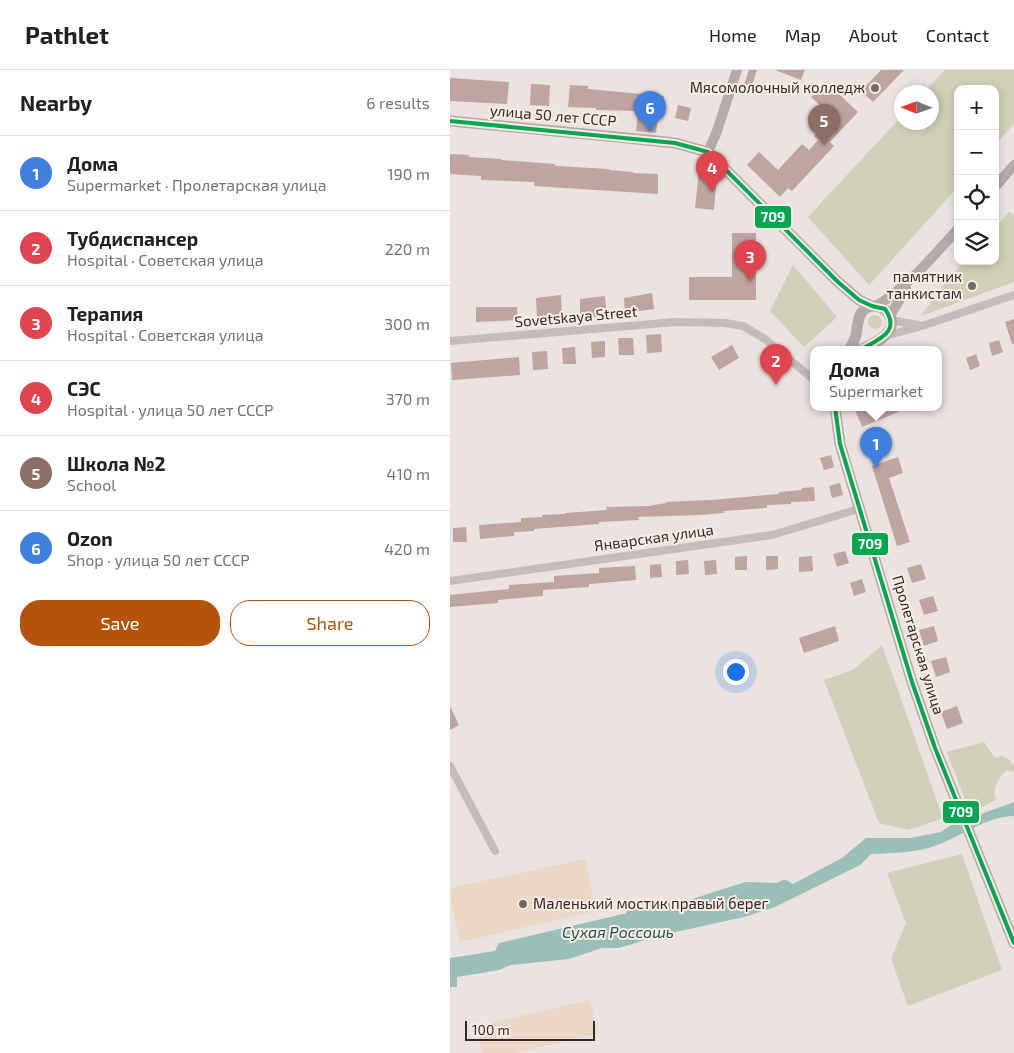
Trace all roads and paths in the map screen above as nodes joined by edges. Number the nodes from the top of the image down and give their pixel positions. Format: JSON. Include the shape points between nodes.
{"nodes":[{"id":1,"x":738,"y":70,"type":"edge"},
{"id":2,"x":450,"y":121,"type":"edge"},
{"id":3,"x":708,"y":152,"type":"junction"},
{"id":4,"x":1014,"y":165,"type":"edge"},
{"id":5,"x":999,"y":182,"type":"edge"},
{"id":6,"x":954,"y":233,"type":"edge"},
{"id":7,"x":912,"y":280,"type":"junction"},
{"id":8,"x":838,"y":282,"type":"junction"},
{"id":9,"x":1014,"y":295,"type":"edge"},
{"id":10,"x":874,"y":306,"type":"junction"},
{"id":11,"x":891,"y":318,"type":"junction"},
{"id":12,"x":859,"y":320,"type":"junction"},
{"id":13,"x":922,"y":326,"type":"junction"},
{"id":14,"x":883,"y":337,"type":"junction"},
{"id":15,"x":450,"y":341,"type":"edge"},
{"id":16,"x":851,"y":346,"type":"edge"},
{"id":17,"x":867,"y":346,"type":"edge"},
{"id":18,"x":810,"y":377,"type":"edge"},
{"id":19,"x":836,"y":411,"type":"edge"},
{"id":20,"x":859,"y":509,"type":"junction"},
{"id":21,"x":450,"y":581,"type":"edge"},
{"id":22,"x":450,"y":766,"type":"edge"},
{"id":23,"x":496,"y":851,"type":"dead end"},
{"id":24,"x":1014,"y":943,"type":"edge"}],
"edges":[{"from":1,"to":3,"type":"main road"},
{"from":2,"to":3,"type":"main road","name":"улица 50 лет СССР","via":[[675,143]]},
{"from":3,"to":8,"type":"main road","name":"улица 50 лет СССР"},
{"from":4,"to":5,"type":"main road"},
{"from":6,"to":7,"type":"main road"},
{"from":7,"to":10,"type":"main road"},
{"from":7,"to":11,"type":"main road"},
{"from":8,"to":10,"type":"main road","via":[[859,300]]},
{"from":8,"to":12,"type":"main road"},
{"from":9,"to":13,"type":"street"},
{"from":10,"to":11,"type":"main road","via":[[885,309]]},
{"from":10,"to":12,"type":"main road","via":[[864,310]]},
{"from":11,"to":13,"type":"street"},
{"from":11,"to":14,"type":"main road","via":[[890,329]]},
{"from":12,"to":14,"type":"main road","via":[[861,331],[867,337]]},
{"from":12,"to":16,"type":"main road"},
{"from":13,"to":14,"type":"street"},
{"from":14,"to":17,"type":"main road"},
{"from":15,"to":18,"type":"street","via":[[676,322],[725,323],[743,326],[765,339]]},
{"from":19,"to":20,"type":"main road","name":"Пролетарская улица","via":[[840,444]]},
{"from":20,"to":21,"type":"street","name":"Январская улица","via":[[772,534]]},
{"from":20,"to":24,"type":"main road","name":"Пролетарская улица","via":[[935,748]]},
{"from":22,"to":23,"type":"street"}]}
